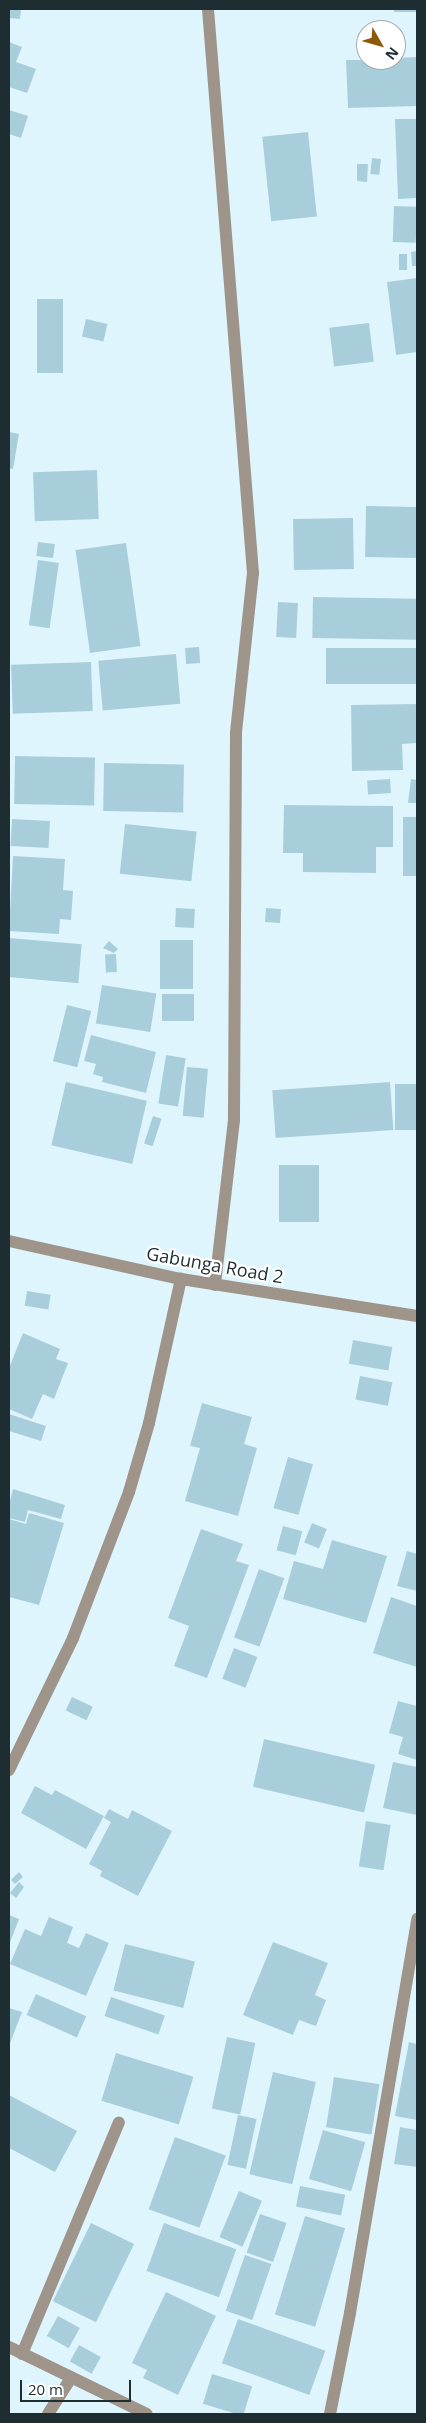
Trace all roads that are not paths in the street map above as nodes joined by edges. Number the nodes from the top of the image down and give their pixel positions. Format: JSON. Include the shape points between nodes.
{"nodes":[{"id":1,"x":208,"y":9,"type":"edge"},
{"id":2,"x":9,"y":1241,"type":"edge"},
{"id":3,"x":181,"y":1279,"type":"junction"},
{"id":4,"x":215,"y":1285,"type":"junction"},
{"id":5,"x":417,"y":1316,"type":"edge"},
{"id":6,"x":9,"y":1770,"type":"edge"},
{"id":7,"x":417,"y":1918,"type":"edge"},
{"id":8,"x":118,"y":2122,"type":"dead end"},
{"id":9,"x":9,"y":2347,"type":"edge"},
{"id":10,"x":22,"y":2354,"type":"junction"},
{"id":11,"x":71,"y":2378,"type":"junction"},
{"id":12,"x":48,"y":2414,"type":"edge"},
{"id":13,"x":147,"y":2414,"type":"edge"},
{"id":14,"x":330,"y":2414,"type":"edge"}],
"edges":[{"from":1,"to":4,"type":"street","via":[[253,573],[236,733],[234,1120]]},
{"from":2,"to":3,"type":"street","name":"Gabunga Road 2"},
{"from":3,"to":4,"type":"street","name":"Gabunga Road 2"},
{"from":3,"to":6,"type":"street","via":[[129,1492],[73,1638]]},
{"from":4,"to":5,"type":"street","name":"Gabunga Road 2"},
{"from":7,"to":14,"type":"street"},
{"from":8,"to":10,"type":"street"},
{"from":9,"to":10,"type":"street"},
{"from":10,"to":11,"type":"street"},
{"from":11,"to":12,"type":"street"},
{"from":11,"to":13,"type":"street"}]}
